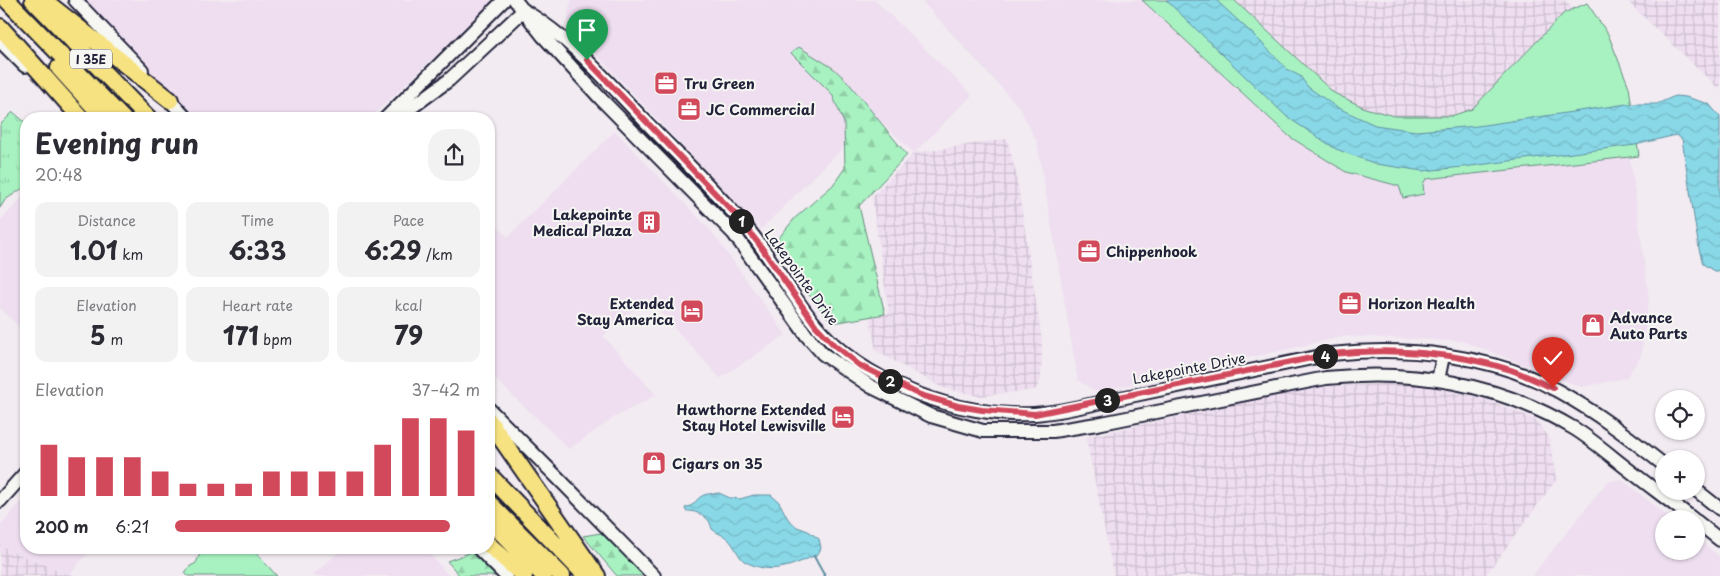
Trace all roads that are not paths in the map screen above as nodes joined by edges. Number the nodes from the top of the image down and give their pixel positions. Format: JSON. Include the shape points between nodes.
{"nodes":[{"id":1,"x":7,"y":0,"type":"edge"},
{"id":2,"x":33,"y":0,"type":"edge"},
{"id":3,"x":44,"y":0,"type":"edge"},
{"id":4,"x":75,"y":0,"type":"edge"},
{"id":5,"x":504,"y":0,"type":"edge"},
{"id":6,"x":515,"y":0,"type":"edge"},
{"id":7,"x":0,"y":4,"type":"edge"},
{"id":8,"x":524,"y":10,"type":"junction"},
{"id":9,"x":0,"y":27,"type":"edge"},
{"id":10,"x":0,"y":41,"type":"edge"},
{"id":11,"x":170,"y":100,"type":"junction"},
{"id":12,"x":70,"y":112,"type":"edge"},
{"id":13,"x":76,"y":112,"type":"edge"},
{"id":14,"x":99,"y":112,"type":"edge"},
{"id":15,"x":117,"y":112,"type":"edge"},
{"id":16,"x":142,"y":112,"type":"edge"},
{"id":17,"x":181,"y":112,"type":"edge"},
{"id":18,"x":392,"y":112,"type":"edge"},
{"id":19,"x":406,"y":112,"type":"edge"},
{"id":20,"x":640,"y":115,"type":"junction"},
{"id":21,"x":629,"y":127,"type":"junction"},
{"id":22,"x":816,"y":326,"type":"junction"},
{"id":23,"x":807,"y":336,"type":"junction"},
{"id":24,"x":1443,"y":356,"type":"junction"},
{"id":25,"x":1295,"y":362,"type":"junction"},
{"id":26,"x":1438,"y":380,"type":"junction"},
{"id":27,"x":1299,"y":383,"type":"junction"},
{"id":28,"x":1091,"y":404,"type":"junction"},
{"id":29,"x":495,"y":415,"type":"edge"},
{"id":30,"x":1097,"y":424,"type":"junction"},
{"id":31,"x":495,"y":430,"type":"edge"},
{"id":32,"x":1655,"y":458,"type":"edge"},
{"id":33,"x":20,"y":478,"type":"edge"},
{"id":34,"x":495,"y":481,"type":"edge"},
{"id":35,"x":1705,"y":497,"type":"edge"},
{"id":36,"x":0,"y":500,"type":"edge"},
{"id":37,"x":1720,"y":509,"type":"edge"},
{"id":38,"x":1681,"y":510,"type":"edge"},
{"id":39,"x":495,"y":511,"type":"edge"},
{"id":40,"x":495,"y":524,"type":"edge"},
{"id":41,"x":1705,"y":529,"type":"edge"},
{"id":42,"x":517,"y":540,"type":"junction"},
{"id":43,"x":1720,"y":540,"type":"edge"},
{"id":44,"x":495,"y":553,"type":"edge"},
{"id":45,"x":492,"y":554,"type":"edge"},
{"id":46,"x":506,"y":576,"type":"edge"},
{"id":47,"x":524,"y":576,"type":"edge"},
{"id":48,"x":544,"y":576,"type":"edge"},
{"id":49,"x":562,"y":576,"type":"edge"},
{"id":50,"x":586,"y":576,"type":"edge"},
{"id":51,"x":597,"y":576,"type":"edge"},
{"id":52,"x":654,"y":576,"type":"edge"}],
"edges":[{"from":1,"to":15,"type":"highway"},
{"from":2,"to":16,"type":"highway","number":"I 35E"},
{"from":3,"to":11,"type":"highway"},
{"from":4,"to":11,"type":"main road"},
{"from":5,"to":18,"type":"main road"},
{"from":6,"to":8,"type":"main road","name":"Lakepointe Drive"},
{"from":7,"to":14,"type":"highway","number":"I 35E"},
{"from":8,"to":19,"type":"main road","via":[[449,80]]},
{"from":8,"to":20,"type":"main road","name":"Lakepointe Drive","via":[[549,26],[587,60]]},
{"from":8,"to":21,"type":"main road","name":"Lakepointe Drive","via":[[543,36]]},
{"from":9,"to":13,"type":"highway"},
{"from":10,"to":12,"type":"main road"},
{"from":11,"to":17,"type":"main road"},
{"from":20,"to":21,"type":"main road"},
{"from":20,"to":22,"type":"main road","name":"Lakepointe Drive","via":[[749,230]]},
{"from":21,"to":23,"type":"main road","name":"Lakepointe Drive","via":[[734,234]]},
{"from":22,"to":23,"type":"main road"},
{"from":22,"to":28,"type":"main road","name":"Lakepointe Drive","via":[[859,365],[920,395],[958,406],[1035,414]]},
{"from":23,"to":30,"type":"main road","name":"Lakepointe Drive","via":[[823,354],[870,386],[954,424],[995,432],[1053,431]]},
{"from":24,"to":25,"type":"main road","name":"Lakepointe Drive","via":[[1360,351]]},
{"from":24,"to":26,"type":"main road"},
{"from":24,"to":32,"type":"main road","name":"Lakepointe Drive","via":[[1512,370],[1556,390],[1613,425]]},
{"from":25,"to":27,"type":"main road"},
{"from":25,"to":28,"type":"main road","name":"Lakepointe Drive"},
{"from":26,"to":27,"type":"main road","name":"Lakepointe Drive","via":[[1361,375]]},
{"from":26,"to":38,"type":"main road","name":"Lakepointe Drive","via":[[1504,395],[1548,414],[1576,430]]},
{"from":27,"to":30,"type":"main road","name":"Lakepointe Drive"},
{"from":28,"to":30,"type":"main road"},
{"from":29,"to":52,"type":"main road"},
{"from":31,"to":51,"type":"highway"},
{"from":33,"to":36,"type":"main road"},
{"from":34,"to":50,"type":"highway"},
{"from":35,"to":37,"type":"main road"},
{"from":39,"to":42,"type":"highway"},
{"from":40,"to":42,"type":"highway"},
{"from":41,"to":43,"type":"main road"},
{"from":42,"to":48,"type":"highway"},
{"from":42,"to":49,"type":"highway"},
{"from":44,"to":47,"type":"highway"},
{"from":45,"to":46,"type":"main road"}]}
